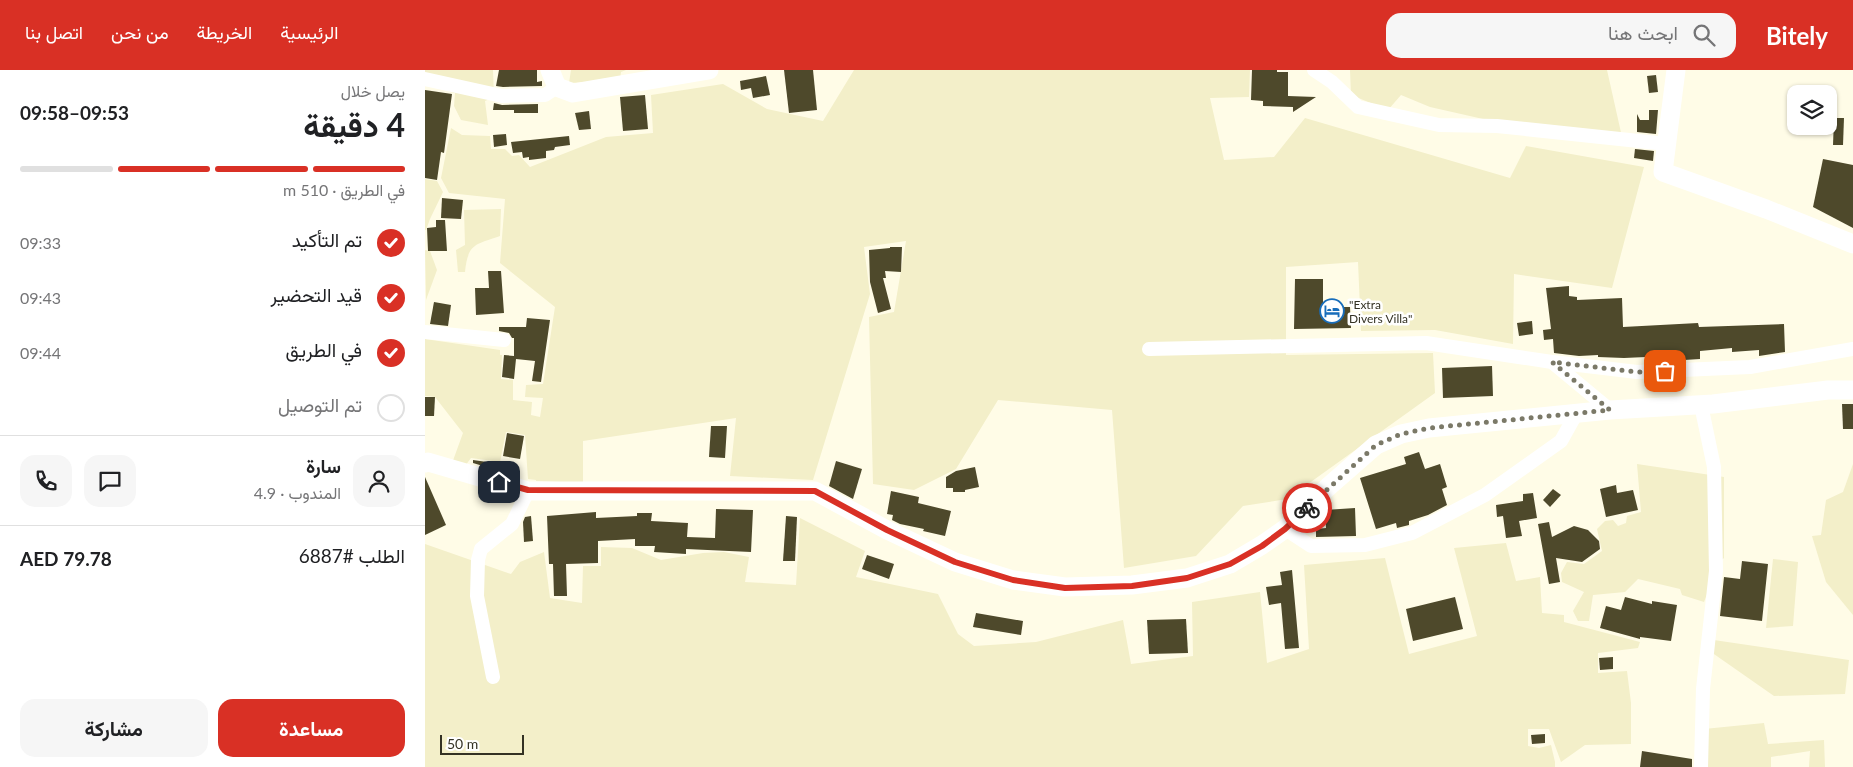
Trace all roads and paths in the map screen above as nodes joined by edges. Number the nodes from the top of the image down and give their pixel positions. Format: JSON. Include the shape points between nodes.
{"nodes":[{"id":1,"x":709,"y":70,"type":"edge"},
{"id":2,"x":1314,"y":70,"type":"edge"},
{"id":3,"x":1676,"y":70,"type":"edge"},
{"id":4,"x":553,"y":78,"type":"edge"},
{"id":5,"x":425,"y":79,"type":"edge"},
{"id":6,"x":1667,"y":144,"type":"junction"},
{"id":7,"x":1853,"y":244,"type":"edge"},
{"id":8,"x":425,"y":332,"type":"edge"},
{"id":9,"x":503,"y":340,"type":"dead end"},
{"id":10,"x":1149,"y":349,"type":"dead end"},
{"id":11,"x":1853,"y":349,"type":"edge"},
{"id":12,"x":1552,"y":362,"type":"junction"},
{"id":13,"x":1853,"y":390,"type":"edge"},
{"id":14,"x":1701,"y":405,"type":"junction"},
{"id":15,"x":1610,"y":410,"type":"junction"},
{"id":16,"x":1576,"y":414,"type":"junction"},
{"id":17,"x":426,"y":461,"type":"edge"},
{"id":18,"x":528,"y":490,"type":"junction"},
{"id":19,"x":1285,"y":529,"type":"junction"},
{"id":20,"x":493,"y":677,"type":"dead end"},
{"id":21,"x":1701,"y":767,"type":"edge"}],
"edges":[{"from":1,"to":4,"type":"main road","via":[[573,93]]},
{"from":2,"to":6,"type":"street","via":[[1358,107],[1430,123],[1497,126]]},
{"from":3,"to":6,"type":"main road"},
{"from":4,"to":5,"type":"street","via":[[545,95],[501,96]]},
{"from":6,"to":7,"type":"main road","via":[[1663,172]]},
{"from":8,"to":9,"type":"street"},
{"from":10,"to":12,"type":"street","via":[[1426,343]]},
{"from":11,"to":12,"type":"street","via":[[1750,367],[1637,372]]},
{"from":12,"to":15,"type":"street"},
{"from":13,"to":14,"type":"main road"},
{"from":14,"to":15,"type":"main road"},
{"from":14,"to":21,"type":"street","via":[[1714,467],[1716,571],[1703,689]]},
{"from":15,"to":16,"type":"main road"},
{"from":16,"to":19,"type":"main road","via":[[1429,428],[1401,434],[1376,445]]},
{"from":16,"to":19,"type":"street","via":[[1561,441],[1485,495],[1412,533],[1365,545],[1311,546]]},
{"from":17,"to":18,"type":"main road"},
{"from":18,"to":19,"type":"main road","via":[[815,491],[955,562],[1013,580],[1065,588],[1132,586],[1187,578],[1230,564]]},
{"from":18,"to":20,"type":"street","via":[[512,524],[481,549],[478,560],[477,596]]}]}
